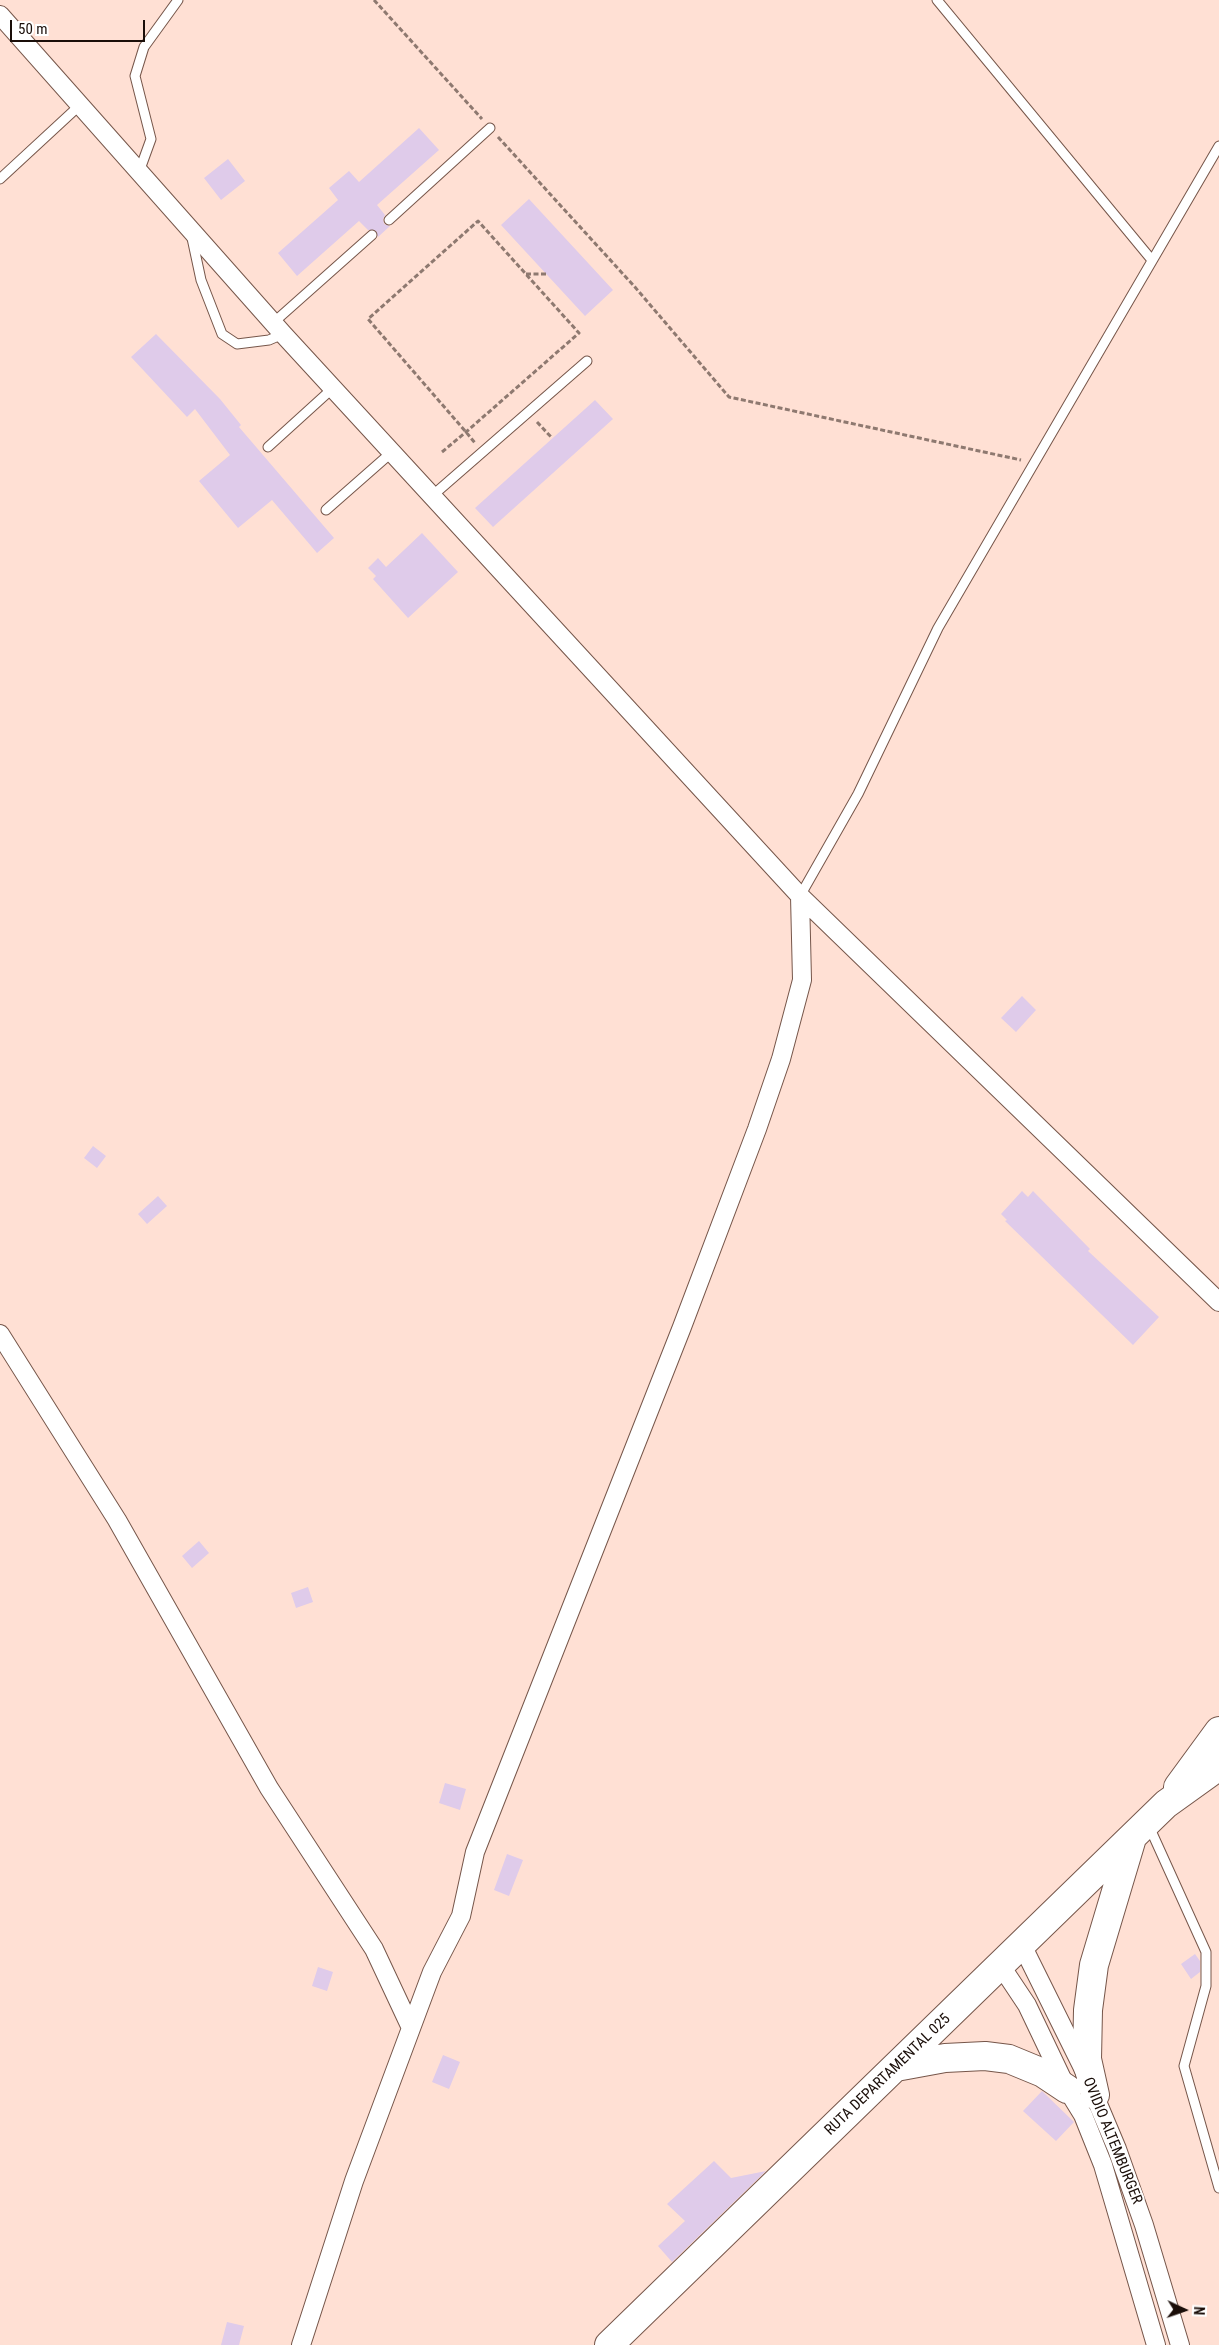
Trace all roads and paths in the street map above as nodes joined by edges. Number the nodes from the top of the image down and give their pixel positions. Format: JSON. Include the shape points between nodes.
{"nodes":[{"id":1,"x":178,"y":0,"type":"edge"},
{"id":2,"x":374,"y":0,"type":"edge"},
{"id":3,"x":937,"y":0,"type":"edge"},
{"id":4,"x":0,"y":15,"type":"edge"},
{"id":5,"x":80,"y":105,"type":"junction"},
{"id":6,"x":490,"y":128,"type":"junction"},
{"id":7,"x":1219,"y":146,"type":"edge"},
{"id":8,"x":139,"y":172,"type":"junction"},
{"id":9,"x":0,"y":179,"type":"edge"},
{"id":10,"x":390,"y":220,"type":"dead end"},
{"id":11,"x":191,"y":230,"type":"junction"},
{"id":12,"x":372,"y":235,"type":"dead end"},
{"id":13,"x":1152,"y":259,"type":"junction"},
{"id":14,"x":526,"y":274,"type":"junction"},
{"id":15,"x":546,"y":274,"type":"dead end"},
{"id":16,"x":278,"y":329,"type":"junction"},
{"id":17,"x":587,"y":361,"type":"dead end"},
{"id":18,"x":333,"y":388,"type":"junction"},
{"id":19,"x":528,"y":412,"type":"junction"},
{"id":20,"x":466,"y":432,"type":"junction"},
{"id":21,"x":552,"y":438,"type":"dead end"},
{"id":22,"x":268,"y":447,"type":"dead end"},
{"id":23,"x":392,"y":452,"type":"junction"},
{"id":24,"x":442,"y":452,"type":"dead end"},
{"id":25,"x":483,"y":452,"type":"junction"},
{"id":26,"x":1033,"y":463,"type":"junction"},
{"id":27,"x":432,"y":496,"type":"junction"},
{"id":28,"x":326,"y":510,"type":"dead end"},
{"id":29,"x":800,"y":896,"type":"junction"},
{"id":30,"x":1219,"y":1302,"type":"edge"},
{"id":31,"x":0,"y":1334,"type":"edge"},
{"id":32,"x":1219,"y":1731,"type":"edge"},
{"id":33,"x":1219,"y":1766,"type":"edge"},
{"id":34,"x":1149,"y":1820,"type":"junction"},
{"id":35,"x":1022,"y":1945,"type":"junction"},
{"id":36,"x":1001,"y":1966,"type":"junction"},
{"id":37,"x":411,"y":2028,"type":"junction"},
{"id":38,"x":896,"y":2067,"type":"junction"},
{"id":39,"x":1067,"y":2090,"type":"junction"},
{"id":40,"x":1095,"y":2095,"type":"junction"},
{"id":41,"x":1219,"y":2188,"type":"edge"},
{"id":42,"x":302,"y":2345,"type":"edge"},
{"id":43,"x":609,"y":2345,"type":"edge"},
{"id":44,"x":1156,"y":2345,"type":"edge"},
{"id":45,"x":1180,"y":2345,"type":"edge"}],
"edges":[{"from":1,"to":8,"type":"lane","via":[[144,47],[135,76],[151,138]]},
{"from":2,"to":6,"type":"path"},
{"from":3,"to":13,"type":"lane"},
{"from":4,"to":5,"type":"street"},
{"from":5,"to":8,"type":"street"},
{"from":5,"to":9,"type":"lane"},
{"from":6,"to":10,"type":"lane"},
{"from":6,"to":26,"type":"path","via":[[634,286],[729,397]]},
{"from":7,"to":13,"type":"lane"},
{"from":8,"to":11,"type":"street"},
{"from":11,"to":16,"type":"street"},
{"from":11,"to":16,"type":"lane","via":[[201,280],[222,334],[237,344],[269,340]]},
{"from":12,"to":16,"type":"lane"},
{"from":13,"to":26,"type":"lane"},
{"from":14,"to":15,"type":"path"},
{"from":14,"to":20,"type":"path","via":[[579,333]]},
{"from":14,"to":20,"type":"path","via":[[478,221],[368,319]]},
{"from":16,"to":18,"type":"street"},
{"from":17,"to":19,"type":"lane"},
{"from":18,"to":22,"type":"lane"},
{"from":18,"to":23,"type":"street"},
{"from":19,"to":21,"type":"path"},
{"from":19,"to":25,"type":"lane"},
{"from":20,"to":24,"type":"path"},
{"from":20,"to":25,"type":"path"},
{"from":23,"to":27,"type":"street"},
{"from":23,"to":28,"type":"lane"},
{"from":25,"to":27,"type":"lane"},
{"from":26,"to":29,"type":"lane","via":[[938,628],[858,794]]},
{"from":27,"to":29,"type":"street"},
{"from":29,"to":30,"type":"street"},
{"from":29,"to":37,"type":"street","via":[[802,980],[781,1059],[757,1129],[475,1852],[461,1916],[432,1972]]},
{"from":31,"to":37,"type":"street","via":[[117,1520],[269,1788],[374,1949]]},
{"from":32,"to":34,"type":"highway","name":"RUTA DEPARTAMENTAL 025"},
{"from":33,"to":34,"type":"highway","name":"RUTA DEPARTAMENTAL 025"},
{"from":34,"to":35,"type":"highway","name":"RUTA DEPARTAMENTAL 025"},
{"from":34,"to":40,"type":"highway","via":[[1094,1965],[1088,2010],[1087,2059]]},
{"from":34,"to":41,"type":"lane","via":[[1206,1952],[1206,1986],[1184,2066]]},
{"from":35,"to":36,"type":"highway","name":"RUTA DEPARTAMENTAL 025"},
{"from":35,"to":40,"type":"street","name":"OVIDIO ALTEMBURGER"},
{"from":36,"to":38,"type":"highway","name":"RUTA DEPARTAMENTAL 025"},
{"from":36,"to":39,"type":"street","name":"OVIDIO ALTEMBURGER","via":[[1036,2022]]},
{"from":37,"to":42,"type":"street","via":[[354,2181]]},
{"from":38,"to":39,"type":"highway","via":[[945,2058],[985,2056],[1009,2059],[1043,2073]]},
{"from":38,"to":43,"type":"highway","name":"RUTA DEPARTAMENTAL 025"},
{"from":39,"to":44,"type":"street","name":"OVIDIO ALTEMBURGER","via":[[1083,2115],[1103,2165]]},
{"from":40,"to":45,"type":"street","name":"OVIDIO ALTEMBURGER","via":[[1130,2183]]}]}
